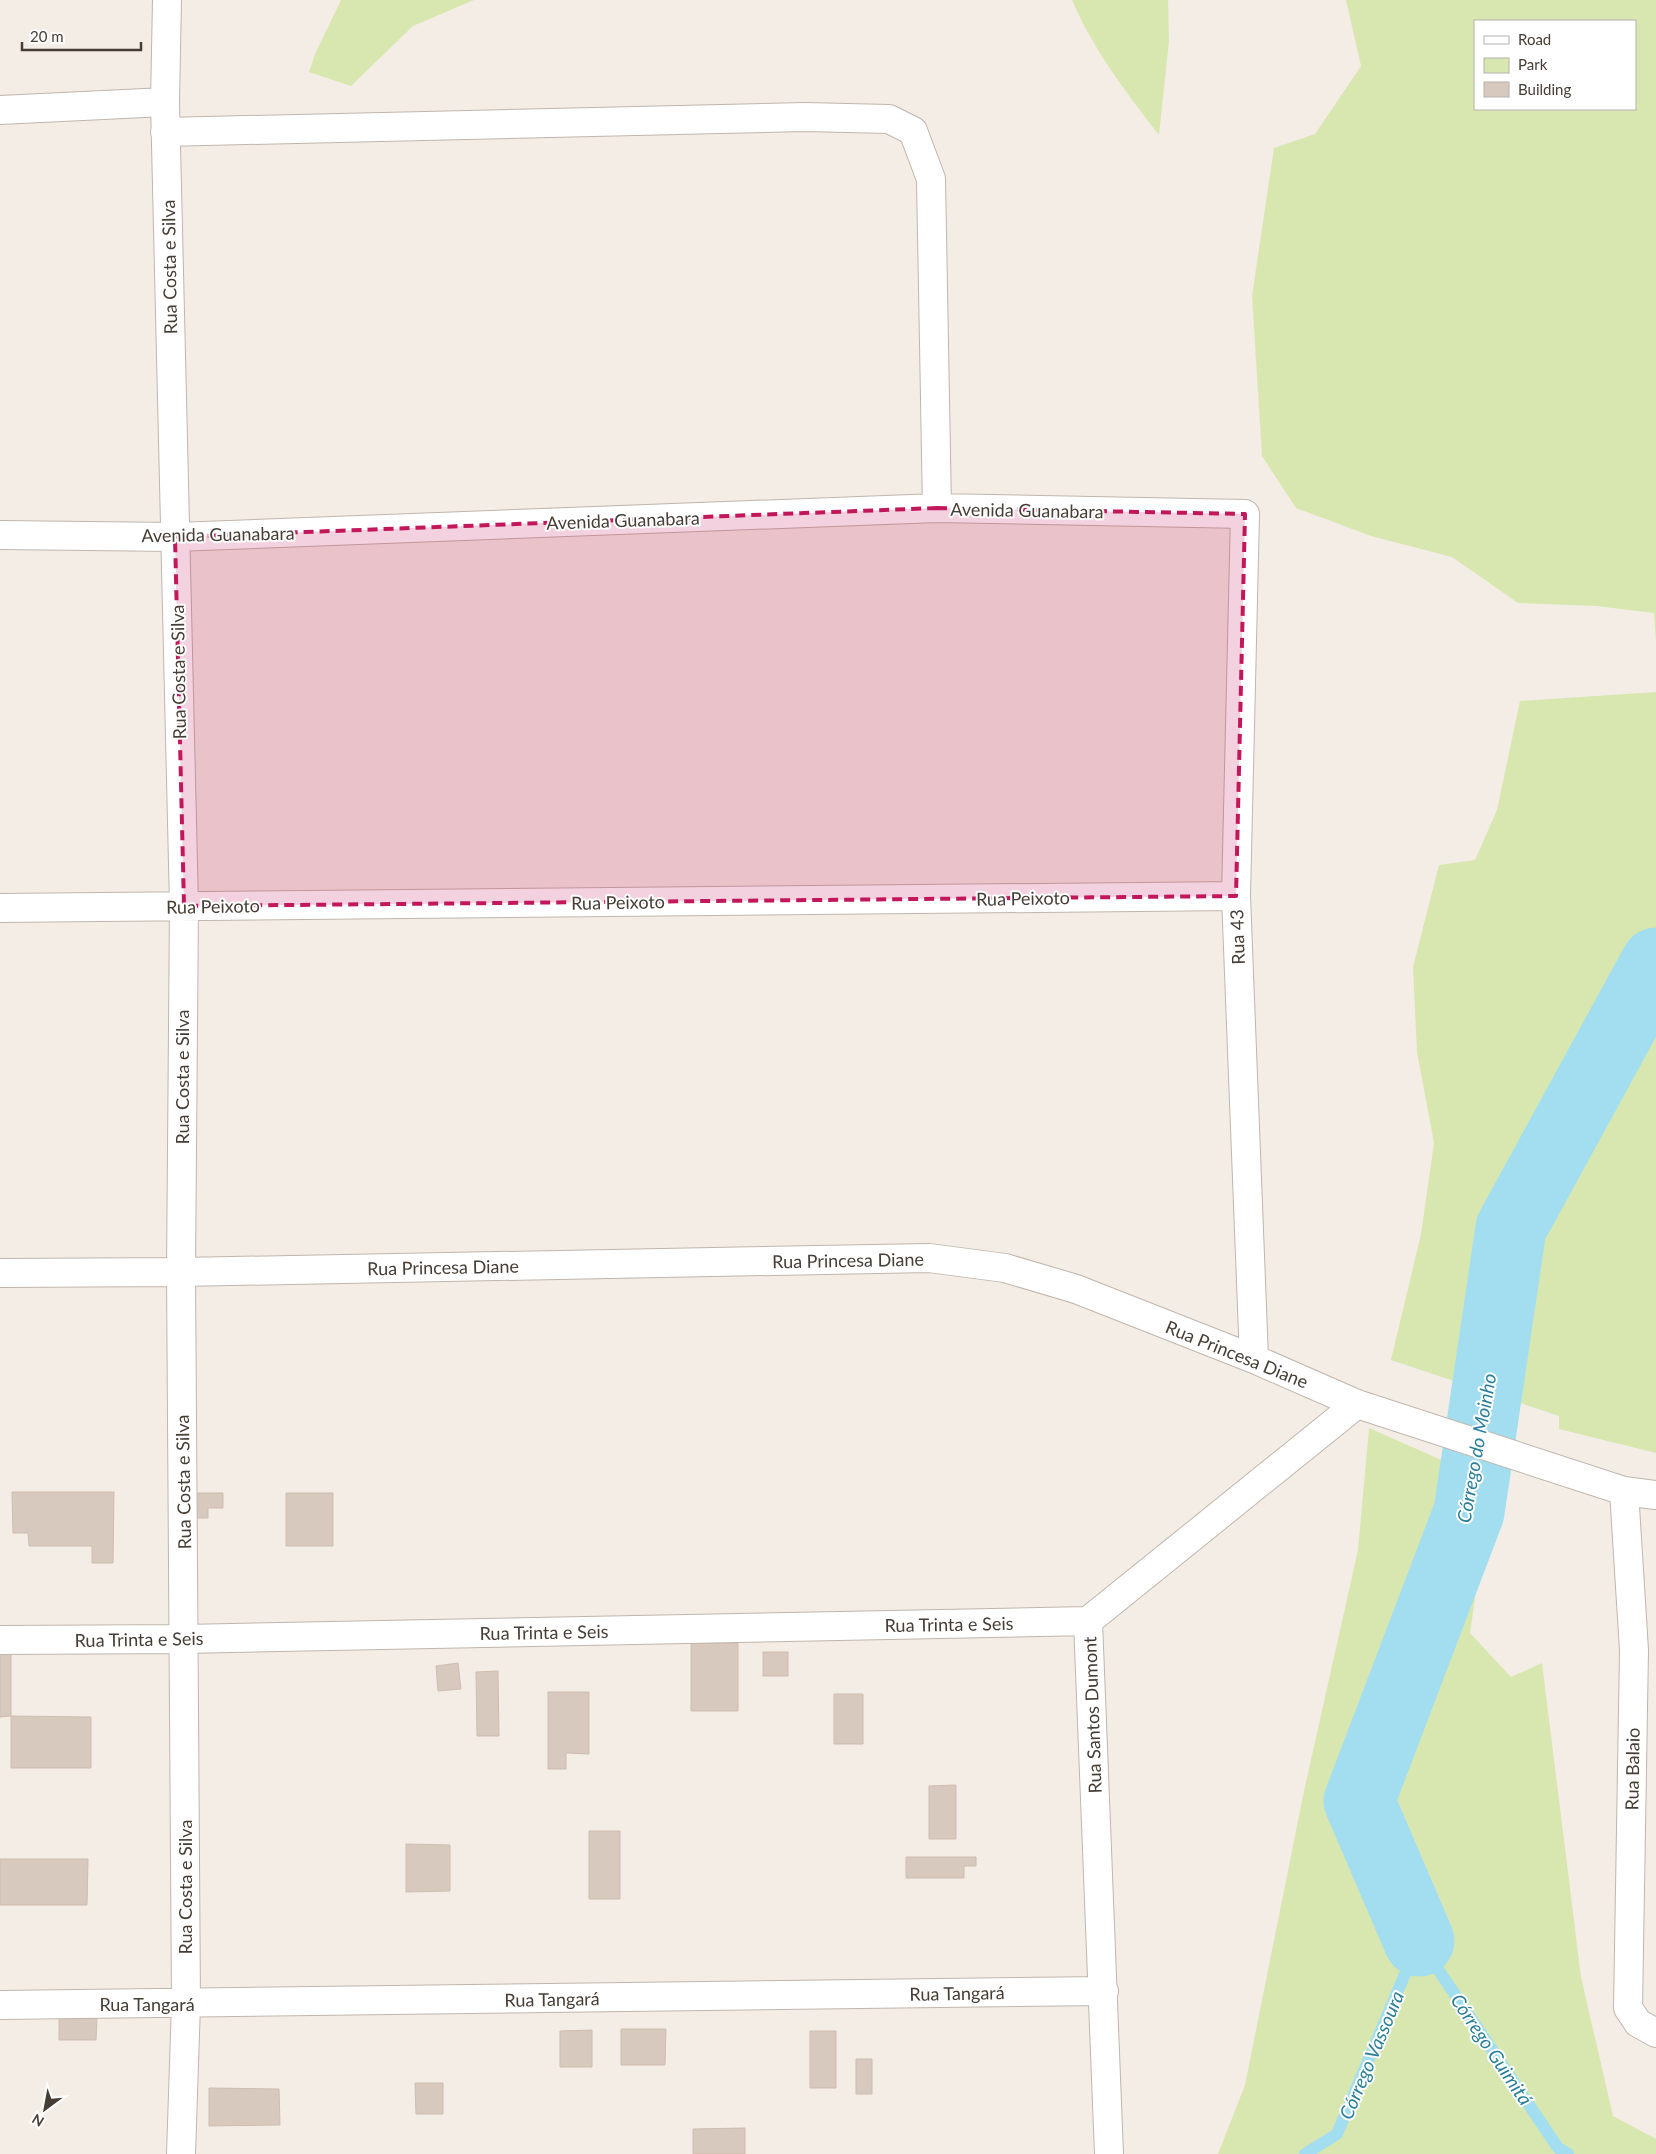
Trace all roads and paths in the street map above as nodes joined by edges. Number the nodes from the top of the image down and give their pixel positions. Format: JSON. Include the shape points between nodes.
{"nodes":[{"id":1,"x":167,"y":0,"type":"edge"},
{"id":2,"x":165,"y":102,"type":"junction"},
{"id":3,"x":0,"y":110,"type":"edge"},
{"id":4,"x":166,"y":132,"type":"junction"},
{"id":5,"x":937,"y":508,"type":"junction"},
{"id":6,"x":1245,"y":514,"type":"joint"},
{"id":7,"x":0,"y":535,"type":"edge"},
{"id":8,"x":175,"y":537,"type":"junction"},
{"id":9,"x":1236,"y":896,"type":"junction"},
{"id":10,"x":184,"y":906,"type":"junction"},
{"id":11,"x":0,"y":908,"type":"edge"},
{"id":12,"x":181,"y":1272,"type":"junction"},
{"id":13,"x":0,"y":1273,"type":"edge"},
{"id":14,"x":1254,"y":1359,"type":"junction"},
{"id":15,"x":1357,"y":1404,"type":"junction"},
{"id":16,"x":1624,"y":1491,"type":"junction"},
{"id":17,"x":1656,"y":1495,"type":"edge"},
{"id":18,"x":1088,"y":1621,"type":"junction"},
{"id":19,"x":184,"y":1639,"type":"junction"},
{"id":20,"x":0,"y":1640,"type":"edge"},
{"id":21,"x":1104,"y":1991,"type":"junction"},
{"id":22,"x":186,"y":2004,"type":"junction"},
{"id":23,"x":0,"y":2005,"type":"edge"},
{"id":24,"x":1656,"y":2034,"type":"edge"},
{"id":25,"x":182,"y":2154,"type":"edge"},
{"id":26,"x":1109,"y":2154,"type":"edge"}],
"edges":[{"from":1,"to":2,"type":"street","name":"Rua Costa e Silva"},
{"from":2,"to":3,"type":"street"},
{"from":2,"to":4,"type":"street","name":"Rua Costa e Silva"},
{"from":4,"to":5,"type":"street","via":[[805,117],[889,118],[913,131],[931,179]]},
{"from":4,"to":8,"type":"street","name":"Rua Costa e Silva"},
{"from":5,"to":6,"type":"street","name":"Avenida Guanabara"},
{"from":5,"to":8,"type":"street","name":"Avenida Guanabara"},
{"from":6,"to":9,"type":"street","name":"Rua 43"},
{"from":7,"to":8,"type":"street","name":"Avenida Guanabara"},
{"from":8,"to":10,"type":"street","name":"Rua Costa e Silva"},
{"from":9,"to":10,"type":"street","name":"Rua Peixoto"},
{"from":9,"to":14,"type":"street","name":"Rua 43"},
{"from":10,"to":11,"type":"street","name":"Rua Peixoto"},
{"from":10,"to":12,"type":"street","name":"Rua Costa e Silva"},
{"from":12,"to":13,"type":"street","name":"Rua Princesa Diane"},
{"from":12,"to":14,"type":"street","name":"Rua Princesa Diane","via":[[929,1258],[1005,1268],[1076,1289]]},
{"from":12,"to":19,"type":"street","name":"Rua Costa e Silva"},
{"from":14,"to":15,"type":"street","name":"Rua Princesa Diane"},
{"from":15,"to":16,"type":"street","name":"Rua Princesa Diane"},
{"from":15,"to":18,"type":"street","name":"Rua Santos Dumont"},
{"from":16,"to":17,"type":"street","name":"Rua Princesa Diane"},
{"from":16,"to":24,"type":"street","name":"Rua Balaio","via":[[1634,1650],[1628,2008],[1638,2023]]},
{"from":18,"to":19,"type":"street","name":"Rua Trinta e Seis"},
{"from":18,"to":21,"type":"street","name":"Rua Santos Dumont"},
{"from":19,"to":20,"type":"street","name":"Rua Trinta e Seis"},
{"from":19,"to":22,"type":"street","name":"Rua Costa e Silva"},
{"from":21,"to":22,"type":"street","name":"Rua Tangará"},
{"from":21,"to":26,"type":"street","name":"Rua Santos Dumont"},
{"from":22,"to":23,"type":"street","name":"Rua Tangará"},
{"from":22,"to":25,"type":"street","name":"Rua Costa e Silva"}]}
